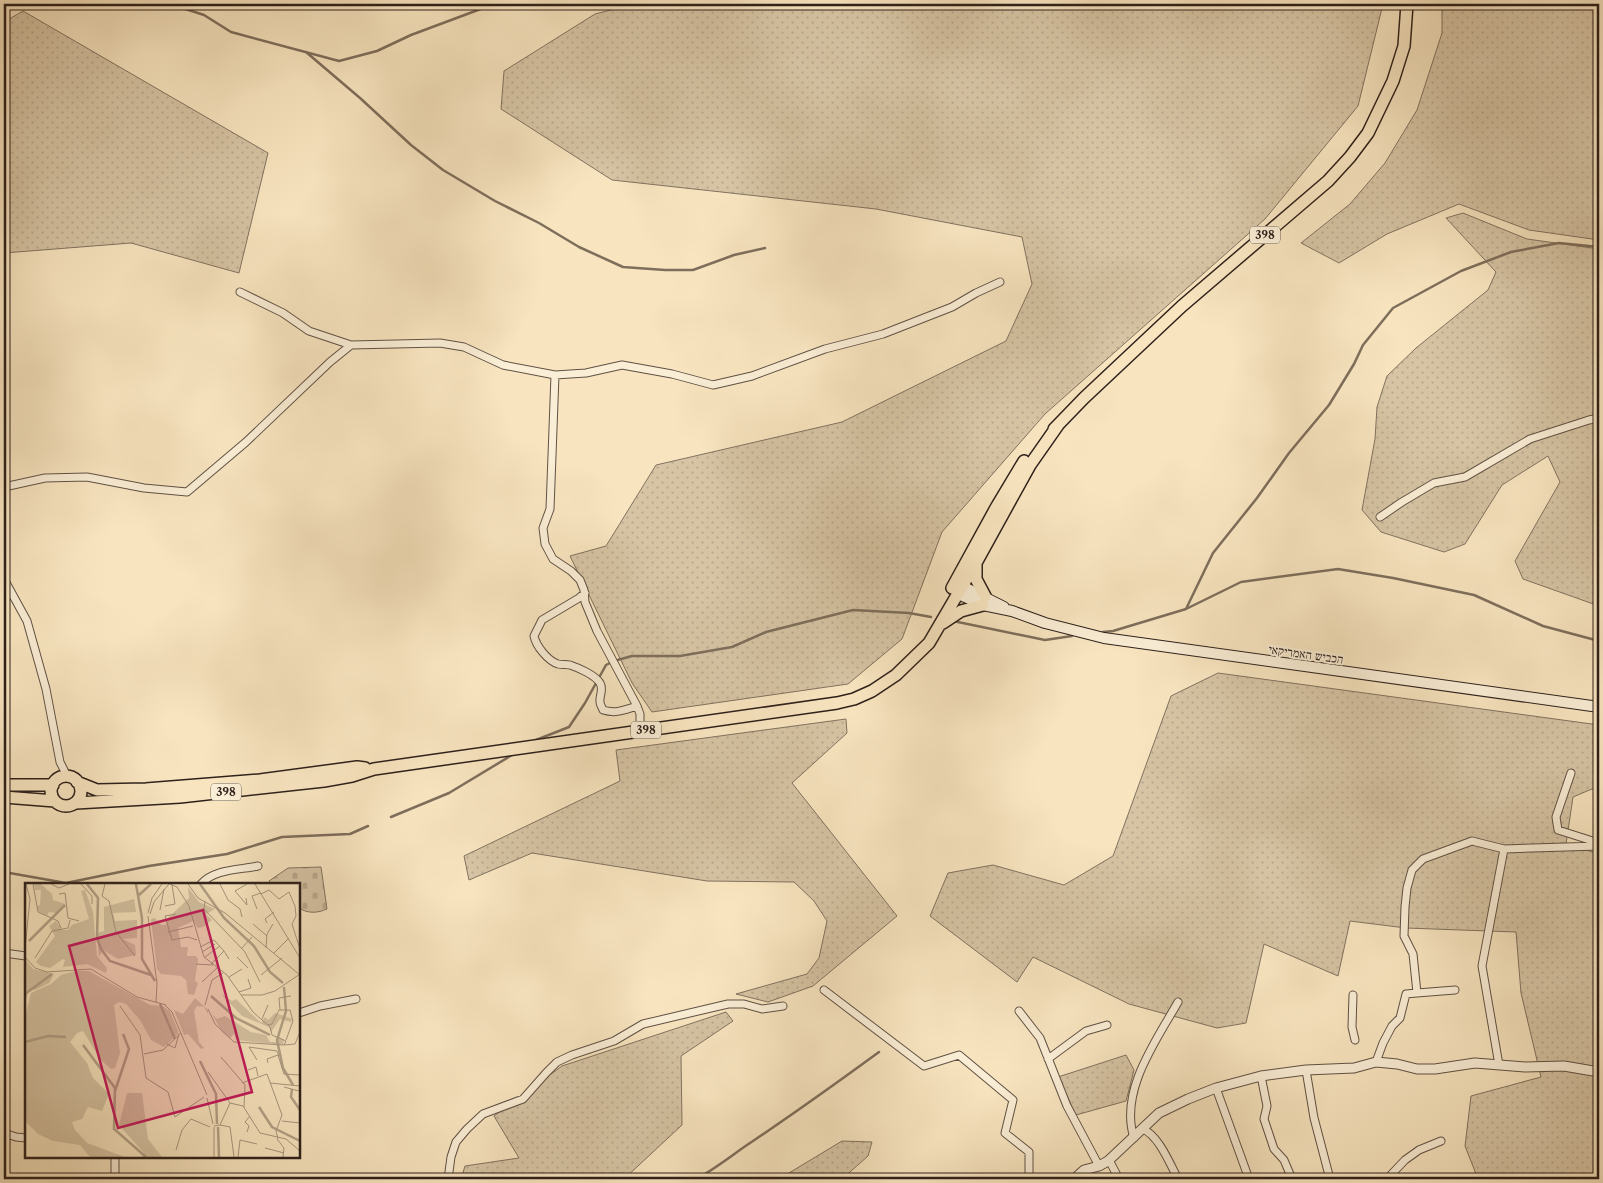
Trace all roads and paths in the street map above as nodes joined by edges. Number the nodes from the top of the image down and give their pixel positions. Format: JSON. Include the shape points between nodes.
{"nodes":[{"id":1,"x":1407,"y":4,"type":"edge"},
{"id":2,"x":1000,"y":282,"type":"dead end"},
{"id":3,"x":240,"y":292,"type":"dead end"},
{"id":4,"x":351,"y":345,"type":"junction"},
{"id":5,"x":555,"y":375,"type":"junction"},
{"id":6,"x":1599,"y":418,"type":"edge"},
{"id":7,"x":1058,"y":425,"type":"junction"},
{"id":8,"x":4,"y":487,"type":"edge"},
{"id":9,"x":1380,"y":517,"type":"dead end"},
{"id":10,"x":976,"y":562,"type":"junction"},
{"id":11,"x":4,"y":579,"type":"edge"},
{"id":12,"x":957,"y":589,"type":"junction"},
{"id":13,"x":585,"y":593,"type":"junction"},
{"id":14,"x":984,"y":601,"type":"junction"},
{"id":15,"x":938,"y":627,"type":"junction"},
{"id":16,"x":907,"y":665,"type":"junction"},
{"id":17,"x":637,"y":706,"type":"junction"},
{"id":18,"x":1599,"y":707,"type":"edge"},
{"id":19,"x":640,"y":731,"type":"junction"},
{"id":20,"x":1571,"y":773,"type":"dead end"},
{"id":21,"x":72,"y":779,"type":"junction"},
{"id":22,"x":4,"y":785,"type":"edge"},
{"id":23,"x":53,"y":785,"type":"junction"},
{"id":24,"x":180,"y":792,"type":"junction"},
{"id":25,"x":4,"y":796,"type":"edge"},
{"id":26,"x":55,"y":801,"type":"junction"},
{"id":27,"x":76,"y":803,"type":"junction"},
{"id":28,"x":1599,"y":844,"type":"edge"},
{"id":29,"x":1504,"y":848,"type":"junction"},
{"id":30,"x":258,"y":866,"type":"dead end"},
{"id":31,"x":202,"y":883,"type":"edge"},
{"id":32,"x":4,"y":953,"type":"edge"},
{"id":33,"x":25,"y":956,"type":"edge"},
{"id":34,"x":824,"y":990,"type":"dead end"},
{"id":35,"x":1455,"y":990,"type":"dead end"},
{"id":36,"x":1417,"y":993,"type":"junction"},
{"id":37,"x":1353,"y":994,"type":"dead end"},
{"id":38,"x":356,"y":999,"type":"dead end"},
{"id":39,"x":1178,"y":1002,"type":"dead end"},
{"id":40,"x":783,"y":1006,"type":"dead end"},
{"id":41,"x":1019,"y":1011,"type":"dead end"},
{"id":42,"x":300,"y":1013,"type":"edge"},
{"id":43,"x":1107,"y":1025,"type":"dead end"},
{"id":44,"x":1356,"y":1040,"type":"dead end"},
{"id":45,"x":1048,"y":1059,"type":"junction"},
{"id":46,"x":1376,"y":1062,"type":"junction"},
{"id":47,"x":1499,"y":1065,"type":"junction"},
{"id":48,"x":1306,"y":1070,"type":"junction"},
{"id":49,"x":1599,"y":1072,"type":"edge"},
{"id":50,"x":1261,"y":1076,"type":"junction"},
{"id":51,"x":1216,"y":1088,"type":"junction"},
{"id":52,"x":1143,"y":1129,"type":"junction"},
{"id":53,"x":4,"y":1134,"type":"edge"},
{"id":54,"x":25,"y":1138,"type":"edge"},
{"id":55,"x":1134,"y":1138,"type":"junction"},
{"id":56,"x":1441,"y":1141,"type":"dead end"},
{"id":57,"x":115,"y":1158,"type":"edge"},
{"id":58,"x":1109,"y":1160,"type":"junction"},
{"id":59,"x":1099,"y":1166,"type":"junction"},
{"id":60,"x":115,"y":1179,"type":"edge"},
{"id":61,"x":448,"y":1179,"type":"edge"},
{"id":62,"x":1029,"y":1179,"type":"edge"},
{"id":63,"x":1074,"y":1179,"type":"edge"},
{"id":64,"x":1119,"y":1179,"type":"edge"},
{"id":65,"x":1178,"y":1179,"type":"edge"},
{"id":66,"x":1249,"y":1179,"type":"edge"},
{"id":67,"x":1292,"y":1179,"type":"edge"},
{"id":68,"x":1330,"y":1179,"type":"edge"},
{"id":69,"x":1387,"y":1179,"type":"edge"}],
"edges":[{"from":1,"to":7,"type":"main road","number":"398","via":[[1404,46],[1393,81],[1368,133],[1350,157],[1328,181],[1182,306]]},
{"from":2,"to":5,"type":"street","via":[[952,307],[883,334],[824,349],[752,376],[713,385],[622,366],[586,374]]},
{"from":3,"to":4,"type":"street","via":[[283,313],[309,331]]},
{"from":4,"to":5,"type":"street","via":[[440,342],[464,347],[503,365]]},
{"from":4,"to":8,"type":"street","via":[[187,492],[87,477],[45,478]]},
{"from":5,"to":13,"type":"street","via":[[550,509],[543,528],[545,544],[553,558],[580,580]]},
{"from":6,"to":9,"type":"street","via":[[1530,439],[1465,477],[1434,483]]},
{"from":7,"to":10,"type":"main road","number":"398","via":[[1030,465]]},
{"from":7,"to":12,"type":"main road","number":"398","via":[[1024,460],[997,506]]},
{"from":10,"to":12,"type":"main road","number":"398"},
{"from":10,"to":14,"type":"main road","via":[[976,580]]},
{"from":11,"to":21,"type":"street","via":[[27,621],[46,689],[60,762]]},
{"from":12,"to":14,"type":"main road","name":"הכביש האמריקאי"},
{"from":12,"to":15,"type":"main road","number":"398"},
{"from":12,"to":16,"type":"main road","number":"398"},
{"from":13,"to":17,"type":"street","via":[[585,602],[597,632]]},
{"from":13,"to":17,"type":"street","via":[[542,620],[534,636],[535,643],[557,664],[569,665],[597,680],[602,690],[602,710],[618,713]]},
{"from":14,"to":15,"type":"main road","via":[[954,614]]},
{"from":14,"to":18,"type":"main road","name":"הכביש האמריקאי","via":[[1073,631],[1136,643]]},
{"from":15,"to":16,"type":"main road","number":"398","via":[[929,643]]},
{"from":16,"to":19,"type":"main road","number":"398","via":[[872,691],[854,699]]},
{"from":17,"to":19,"type":"street"},
{"from":19,"to":24,"type":"main road","number":"398","via":[[374,769],[357,767]]},
{"from":20,"to":28,"type":"street","via":[[1556,817],[1558,830]]},
{"from":21,"to":23,"type":"main road","via":[[56,780]]},
{"from":21,"to":24,"type":"main road","number":"398","via":[[97,790]]},
{"from":21,"to":27,"type":"main road","via":[[81,793]]},
{"from":22,"to":23,"type":"main road"},
{"from":23,"to":26,"type":"main road","via":[[51,790]]},
{"from":24,"to":27,"type":"main road","number":"398"},
{"from":25,"to":26,"type":"main road","number":"398"},
{"from":26,"to":27,"type":"main road","number":"398","via":[[65,806]]},
{"from":28,"to":29,"type":"street"},
{"from":29,"to":36,"type":"street","via":[[1472,841],[1424,860],[1412,870],[1407,888],[1404,936],[1413,954]]},
{"from":29,"to":47,"type":"street","via":[[1482,966]]},
{"from":30,"to":31,"type":"street","via":[[217,873]]},
{"from":32,"to":33,"type":"street"},
{"from":34,"to":62,"type":"street","via":[[924,1066],[960,1055],[1013,1100],[1005,1133],[1029,1152]]},
{"from":35,"to":36,"type":"street"},
{"from":36,"to":46,"type":"street","via":[[1406,994],[1400,1018],[1392,1026]]},
{"from":37,"to":44,"type":"street","via":[[1352,1027]]},
{"from":38,"to":42,"type":"street"},
{"from":39,"to":55,"type":"street","via":[[1139,1073],[1132,1097],[1130,1125]]},
{"from":40,"to":61,"type":"street","via":[[762,1009],[728,1004],[643,1024],[614,1041],[572,1054],[546,1072],[524,1099],[483,1114],[467,1129],[456,1142]]},
{"from":41,"to":45,"type":"street","via":[[1040,1038]]},
{"from":43,"to":45,"type":"street","via":[[1086,1031]]},
{"from":45,"to":59,"type":"street","via":[[1067,1106]]},
{"from":46,"to":47,"type":"street","via":[[1417,1069],[1475,1063]]},
{"from":46,"to":48,"type":"street","via":[[1354,1068]]},
{"from":47,"to":49,"type":"street","via":[[1564,1066]]},
{"from":48,"to":50,"type":"street"},
{"from":48,"to":68,"type":"street","via":[[1314,1118]]},
{"from":50,"to":51,"type":"street"},
{"from":50,"to":67,"type":"street","via":[[1267,1106],[1264,1119],[1274,1149],[1284,1160]]},
{"from":51,"to":52,"type":"street","via":[[1159,1113]]},
{"from":51,"to":66,"type":"street"},
{"from":52,"to":55,"type":"street"},
{"from":52,"to":65,"type":"street","via":[[1164,1151]]},
{"from":53,"to":54,"type":"street"},
{"from":55,"to":58,"type":"street"},
{"from":56,"to":69,"type":"street","via":[[1419,1150]]},
{"from":57,"to":60,"type":"street"},
{"from":58,"to":59,"type":"street"},
{"from":58,"to":64,"type":"street"},
{"from":59,"to":63,"type":"street","via":[[1084,1170]]}]}
